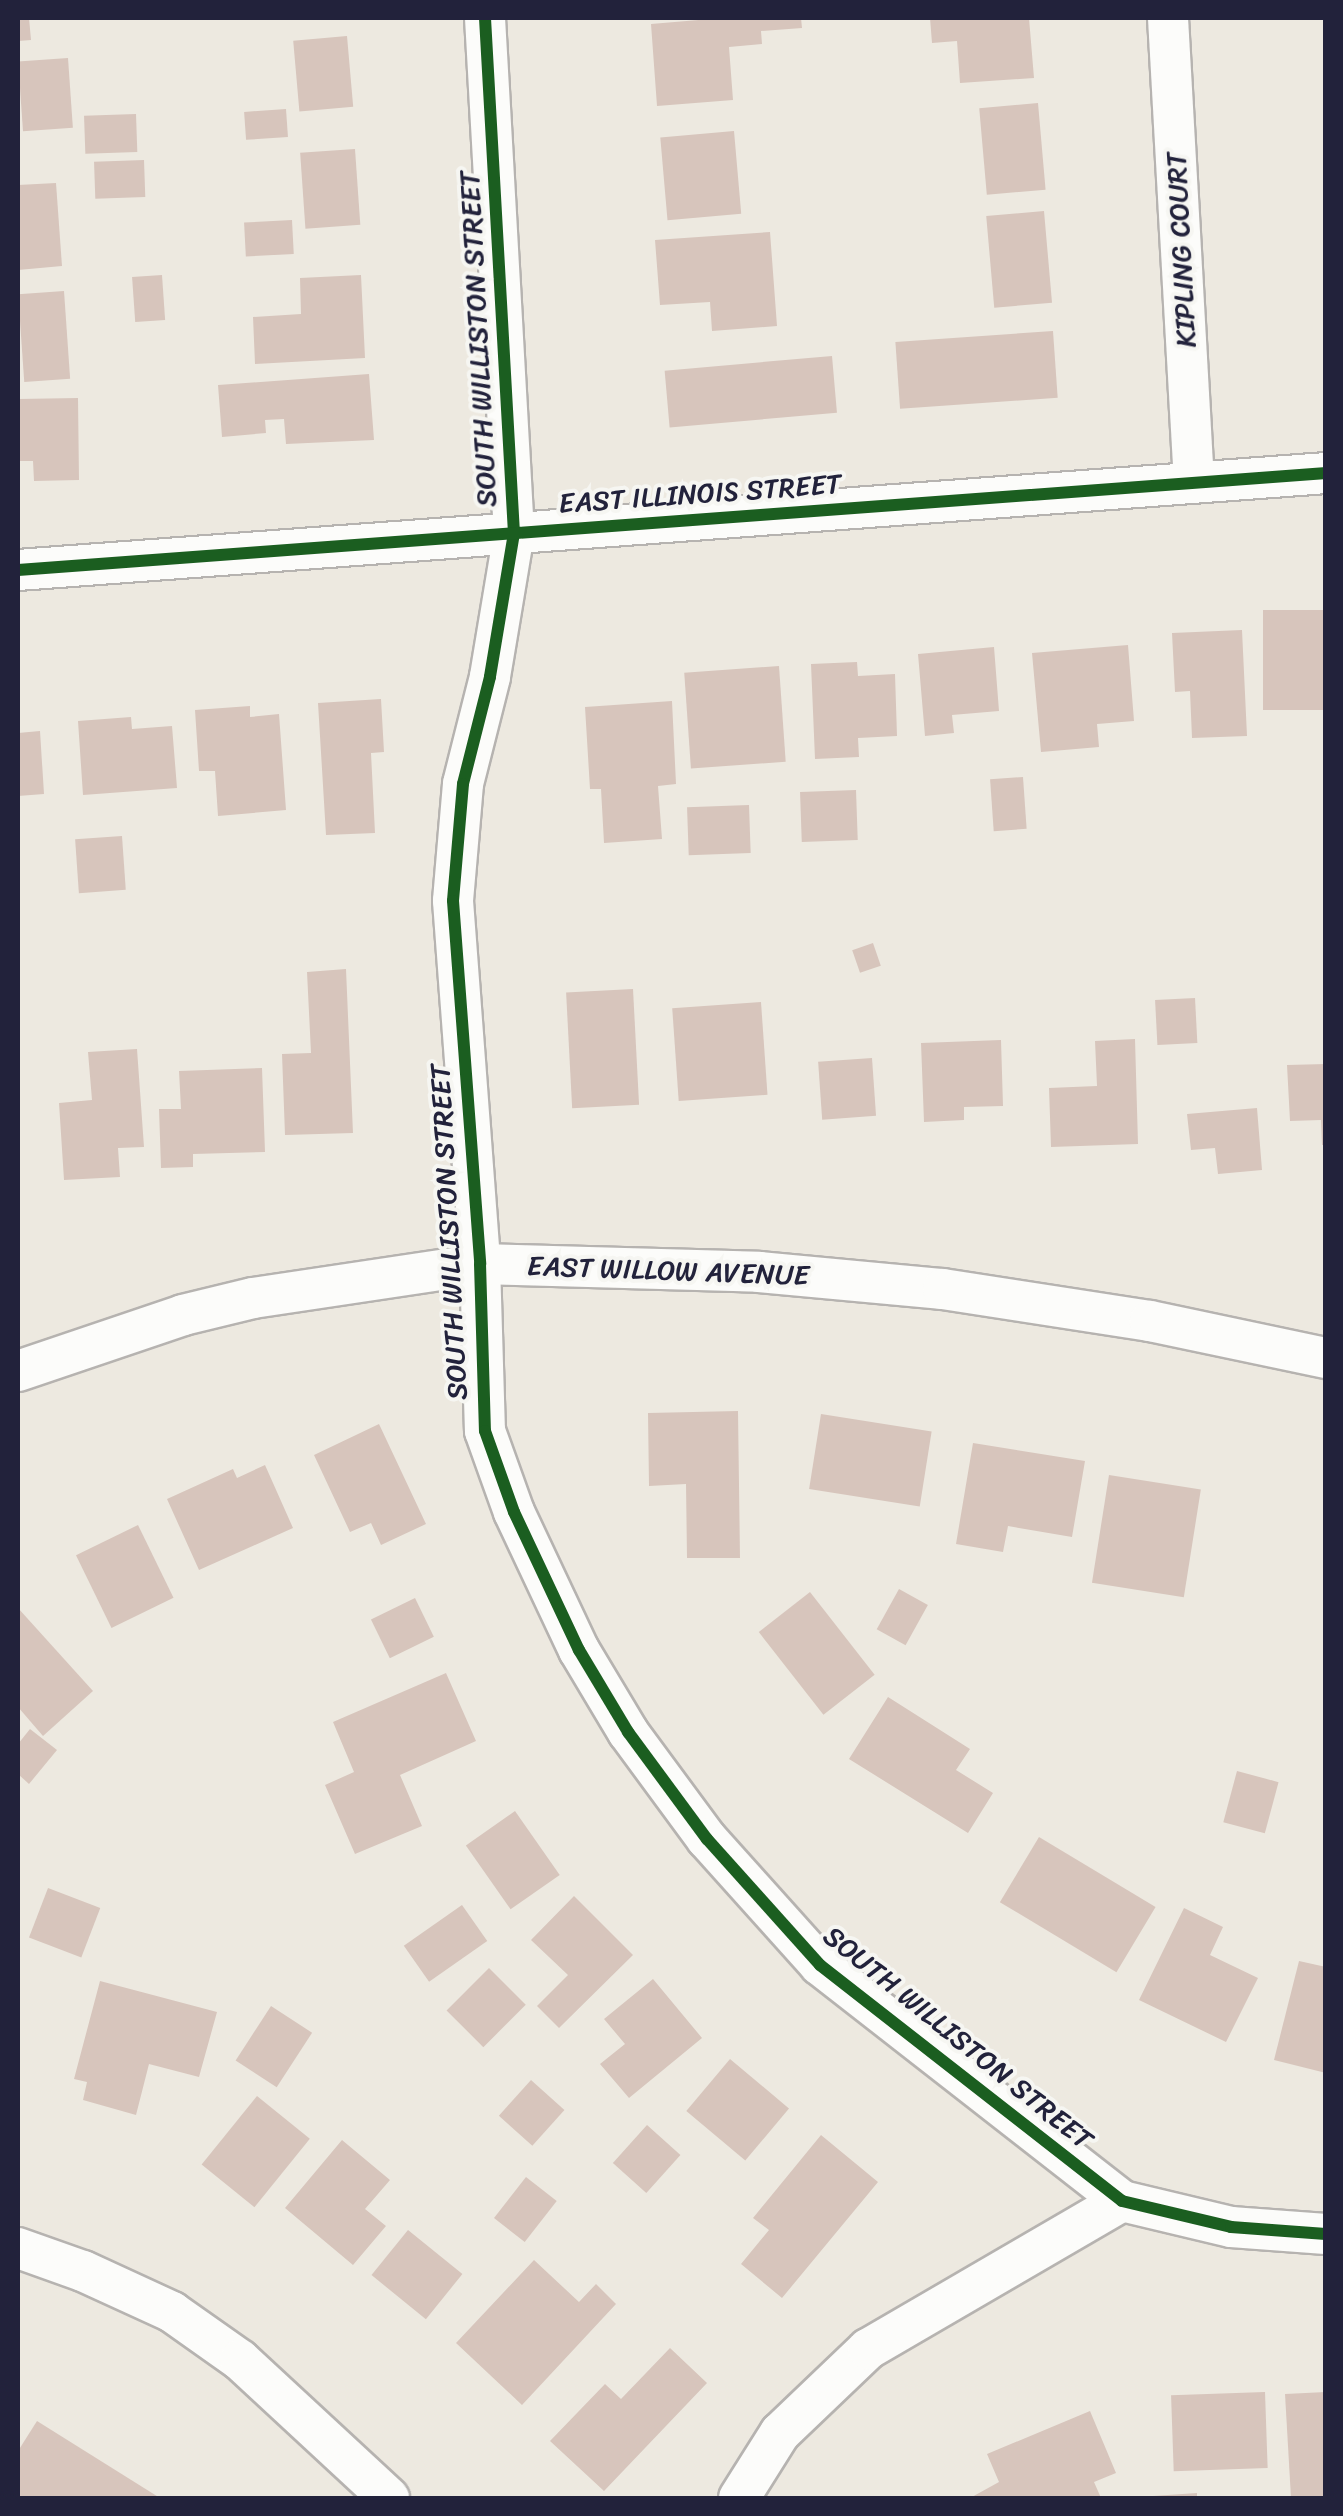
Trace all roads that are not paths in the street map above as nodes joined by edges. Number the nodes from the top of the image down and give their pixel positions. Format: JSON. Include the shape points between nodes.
{"nodes":[{"id":1,"x":485,"y":18,"type":"edge"},
{"id":2,"x":1168,"y":18,"type":"edge"},
{"id":3,"x":1326,"y":473,"type":"edge"},
{"id":4,"x":1194,"y":482,"type":"junction"},
{"id":5,"x":514,"y":533,"type":"junction"},
{"id":6,"x":18,"y":570,"type":"edge"},
{"id":7,"x":480,"y":1264,"type":"junction"},
{"id":8,"x":1326,"y":1358,"type":"edge"},
{"id":9,"x":18,"y":1371,"type":"edge"},
{"id":10,"x":1122,"y":2201,"type":"junction"},
{"id":11,"x":1326,"y":2234,"type":"edge"},
{"id":12,"x":18,"y":2248,"type":"edge"},
{"id":13,"x":389,"y":2498,"type":"edge"},
{"id":14,"x":739,"y":2498,"type":"edge"}],
"edges":[{"from":1,"to":5,"type":"street","name":"SOUTH WILLISTON STREET"},
{"from":2,"to":4,"type":"street","name":"KIPLING COURT"},
{"from":3,"to":4,"type":"street","name":"EAST ILLINOIS STREET"},
{"from":4,"to":5,"type":"street","name":"EAST ILLINOIS STREET"},
{"from":5,"to":6,"type":"street","name":"EAST ILLINOIS STREET"},
{"from":5,"to":7,"type":"street","name":"SOUTH WILLISTON STREET","via":[[490,677],[463,784],[453,901]]},
{"from":7,"to":8,"type":"street","name":"EAST WILLOW AVENUE","via":[[759,1272],[943,1288]]},
{"from":7,"to":9,"type":"street","name":"EAST WILLOW AVENUE","via":[[236,1302]]},
{"from":7,"to":10,"type":"street","name":"SOUTH WILLISTON STREET","via":[[485,1431],[544,1582],[628,1732],[708,1839],[820,1965]]},
{"from":10,"to":11,"type":"street","via":[[1231,2227]]},
{"from":10,"to":14,"type":"street","via":[[868,2349],[780,2434]]},
{"from":12,"to":13,"type":"street","via":[[172,2312],[240,2360]]}]}
